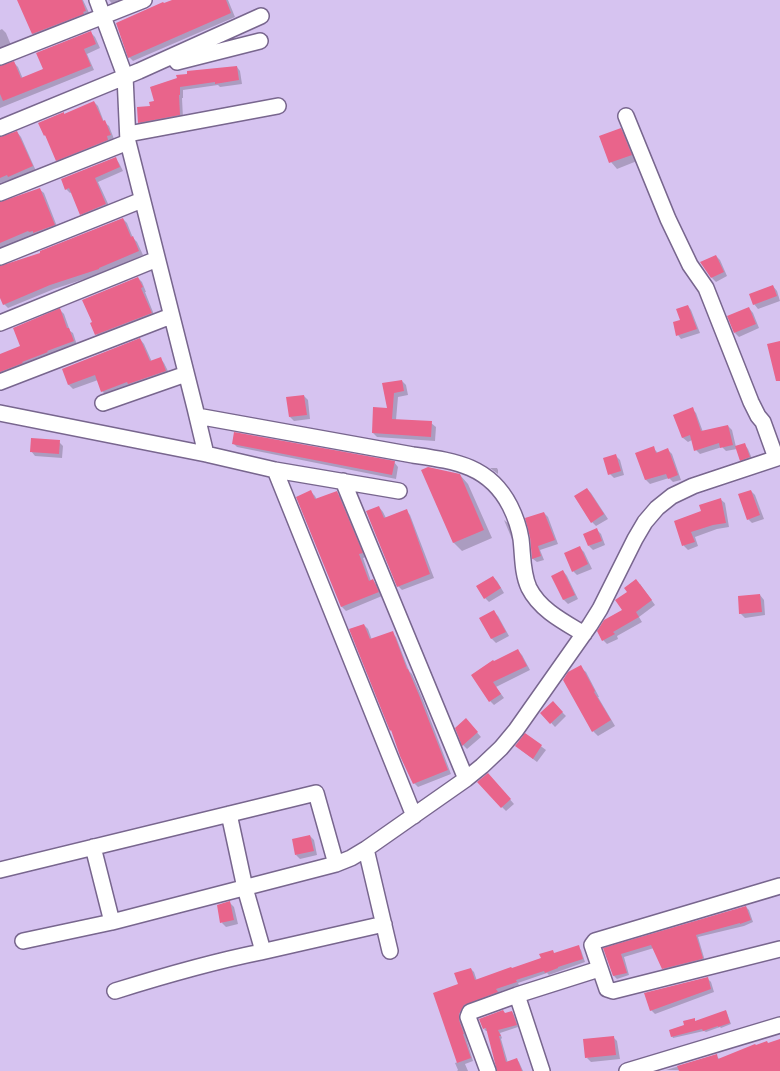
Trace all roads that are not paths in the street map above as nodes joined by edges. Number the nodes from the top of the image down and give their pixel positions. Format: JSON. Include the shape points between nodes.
{"nodes":[{"id":1,"x":97,"y":0,"type":"edge"},
{"id":2,"x":144,"y":0,"type":"edge"},
{"id":3,"x":104,"y":16,"type":"junction"},
{"id":4,"x":261,"y":16,"type":"dead end"},
{"id":5,"x":260,"y":41,"type":"dead end"},
{"id":6,"x":0,"y":57,"type":"edge"},
{"id":7,"x":139,"y":71,"type":"junction"},
{"id":8,"x":125,"y":76,"type":"junction"},
{"id":9,"x":278,"y":106,"type":"dead end"},
{"id":10,"x":626,"y":116,"type":"dead end"},
{"id":11,"x":0,"y":128,"type":"edge"},
{"id":12,"x":128,"y":138,"type":"junction"},
{"id":13,"x":0,"y":193,"type":"edge"},
{"id":14,"x":142,"y":200,"type":"junction"},
{"id":15,"x":0,"y":257,"type":"edge"},
{"id":16,"x":157,"y":259,"type":"junction"},
{"id":17,"x":171,"y":316,"type":"junction"},
{"id":18,"x":0,"y":323,"type":"edge"},
{"id":19,"x":186,"y":374,"type":"junction"},
{"id":20,"x":0,"y":382,"type":"edge"},
{"id":21,"x":103,"y":403,"type":"dead end"},
{"id":22,"x":0,"y":413,"type":"edge"},
{"id":23,"x":197,"y":416,"type":"junction"},
{"id":24,"x":206,"y":454,"type":"junction"},
{"id":25,"x":778,"y":457,"type":"edge"},
{"id":26,"x":275,"y":470,"type":"junction"},
{"id":27,"x":343,"y":481,"type":"junction"},
{"id":28,"x":399,"y":491,"type":"dead end"},
{"id":29,"x":584,"y":634,"type":"junction"},
{"id":30,"x":466,"y":779,"type":"junction"},
{"id":31,"x":229,"y":814,"type":"junction"},
{"id":32,"x":414,"y":816,"type":"junction"},
{"id":33,"x":93,"y":847,"type":"junction"},
{"id":34,"x":366,"y":849,"type":"junction"},
{"id":35,"x":336,"y":864,"type":"junction"},
{"id":36,"x":0,"y":870,"type":"edge"},
{"id":37,"x":780,"y":886,"type":"edge"},
{"id":38,"x":245,"y":888,"type":"junction"},
{"id":39,"x":112,"y":922,"type":"junction"},
{"id":40,"x":384,"y":924,"type":"junction"},
{"id":41,"x":23,"y":941,"type":"dead end"},
{"id":42,"x":780,"y":949,"type":"edge"},
{"id":43,"x":390,"y":951,"type":"dead end"},
{"id":44,"x":261,"y":952,"type":"junction"},
{"id":45,"x":599,"y":969,"type":"junction"},
{"id":46,"x":115,"y":990,"type":"dead end"},
{"id":47,"x":517,"y":995,"type":"junction"},
{"id":48,"x":780,"y":1025,"type":"edge"},
{"id":49,"x":488,"y":1071,"type":"edge"},
{"id":50,"x":542,"y":1071,"type":"edge"},
{"id":51,"x":628,"y":1071,"type":"edge"}],
"edges":[{"from":1,"to":3,"type":"street"},
{"from":2,"to":3,"type":"street"},
{"from":3,"to":6,"type":"street"},
{"from":3,"to":8,"type":"street"},
{"from":4,"to":7,"type":"street"},
{"from":5,"to":7,"type":"street"},
{"from":7,"to":8,"type":"street"},
{"from":8,"to":11,"type":"street"},
{"from":8,"to":12,"type":"street"},
{"from":9,"to":12,"type":"street"},
{"from":10,"to":25,"type":"street","via":[[668,219],[690,265],[706,288],[751,402]]},
{"from":12,"to":13,"type":"street"},
{"from":12,"to":14,"type":"street"},
{"from":14,"to":15,"type":"street"},
{"from":14,"to":16,"type":"street"},
{"from":16,"to":17,"type":"street"},
{"from":16,"to":18,"type":"street"},
{"from":17,"to":19,"type":"street"},
{"from":17,"to":20,"type":"street"},
{"from":19,"to":21,"type":"street"},
{"from":19,"to":23,"type":"street"},
{"from":22,"to":24,"type":"street"},
{"from":23,"to":24,"type":"street"},
{"from":23,"to":29,"type":"street","via":[[446,460],[479,472],[503,494],[518,524],[525,574],[534,596],[542,606]]},
{"from":24,"to":26,"type":"street"},
{"from":25,"to":29,"type":"street","via":[[693,486],[672,496],[658,508],[635,539]]},
{"from":26,"to":27,"type":"street"},
{"from":26,"to":32,"type":"street"},
{"from":27,"to":28,"type":"street"},
{"from":27,"to":30,"type":"street"},
{"from":29,"to":30,"type":"street","via":[[516,730],[489,760]]},
{"from":30,"to":32,"type":"street"},
{"from":31,"to":33,"type":"street"},
{"from":31,"to":35,"type":"street","via":[[316,793]]},
{"from":31,"to":38,"type":"street"},
{"from":32,"to":34,"type":"street"},
{"from":33,"to":36,"type":"street"},
{"from":33,"to":39,"type":"street"},
{"from":34,"to":35,"type":"street"},
{"from":34,"to":40,"type":"street"},
{"from":35,"to":38,"type":"street"},
{"from":37,"to":45,"type":"street","via":[[596,941],[592,945]]},
{"from":38,"to":39,"type":"street"},
{"from":38,"to":44,"type":"street"},
{"from":39,"to":41,"type":"street"},
{"from":40,"to":43,"type":"street"},
{"from":40,"to":44,"type":"street"},
{"from":42,"to":45,"type":"street","via":[[616,991],[607,989]]},
{"from":44,"to":46,"type":"street"},
{"from":45,"to":47,"type":"street"},
{"from":47,"to":49,"type":"street","via":[[469,1014]]},
{"from":47,"to":50,"type":"street"},
{"from":48,"to":51,"type":"street"}]}
